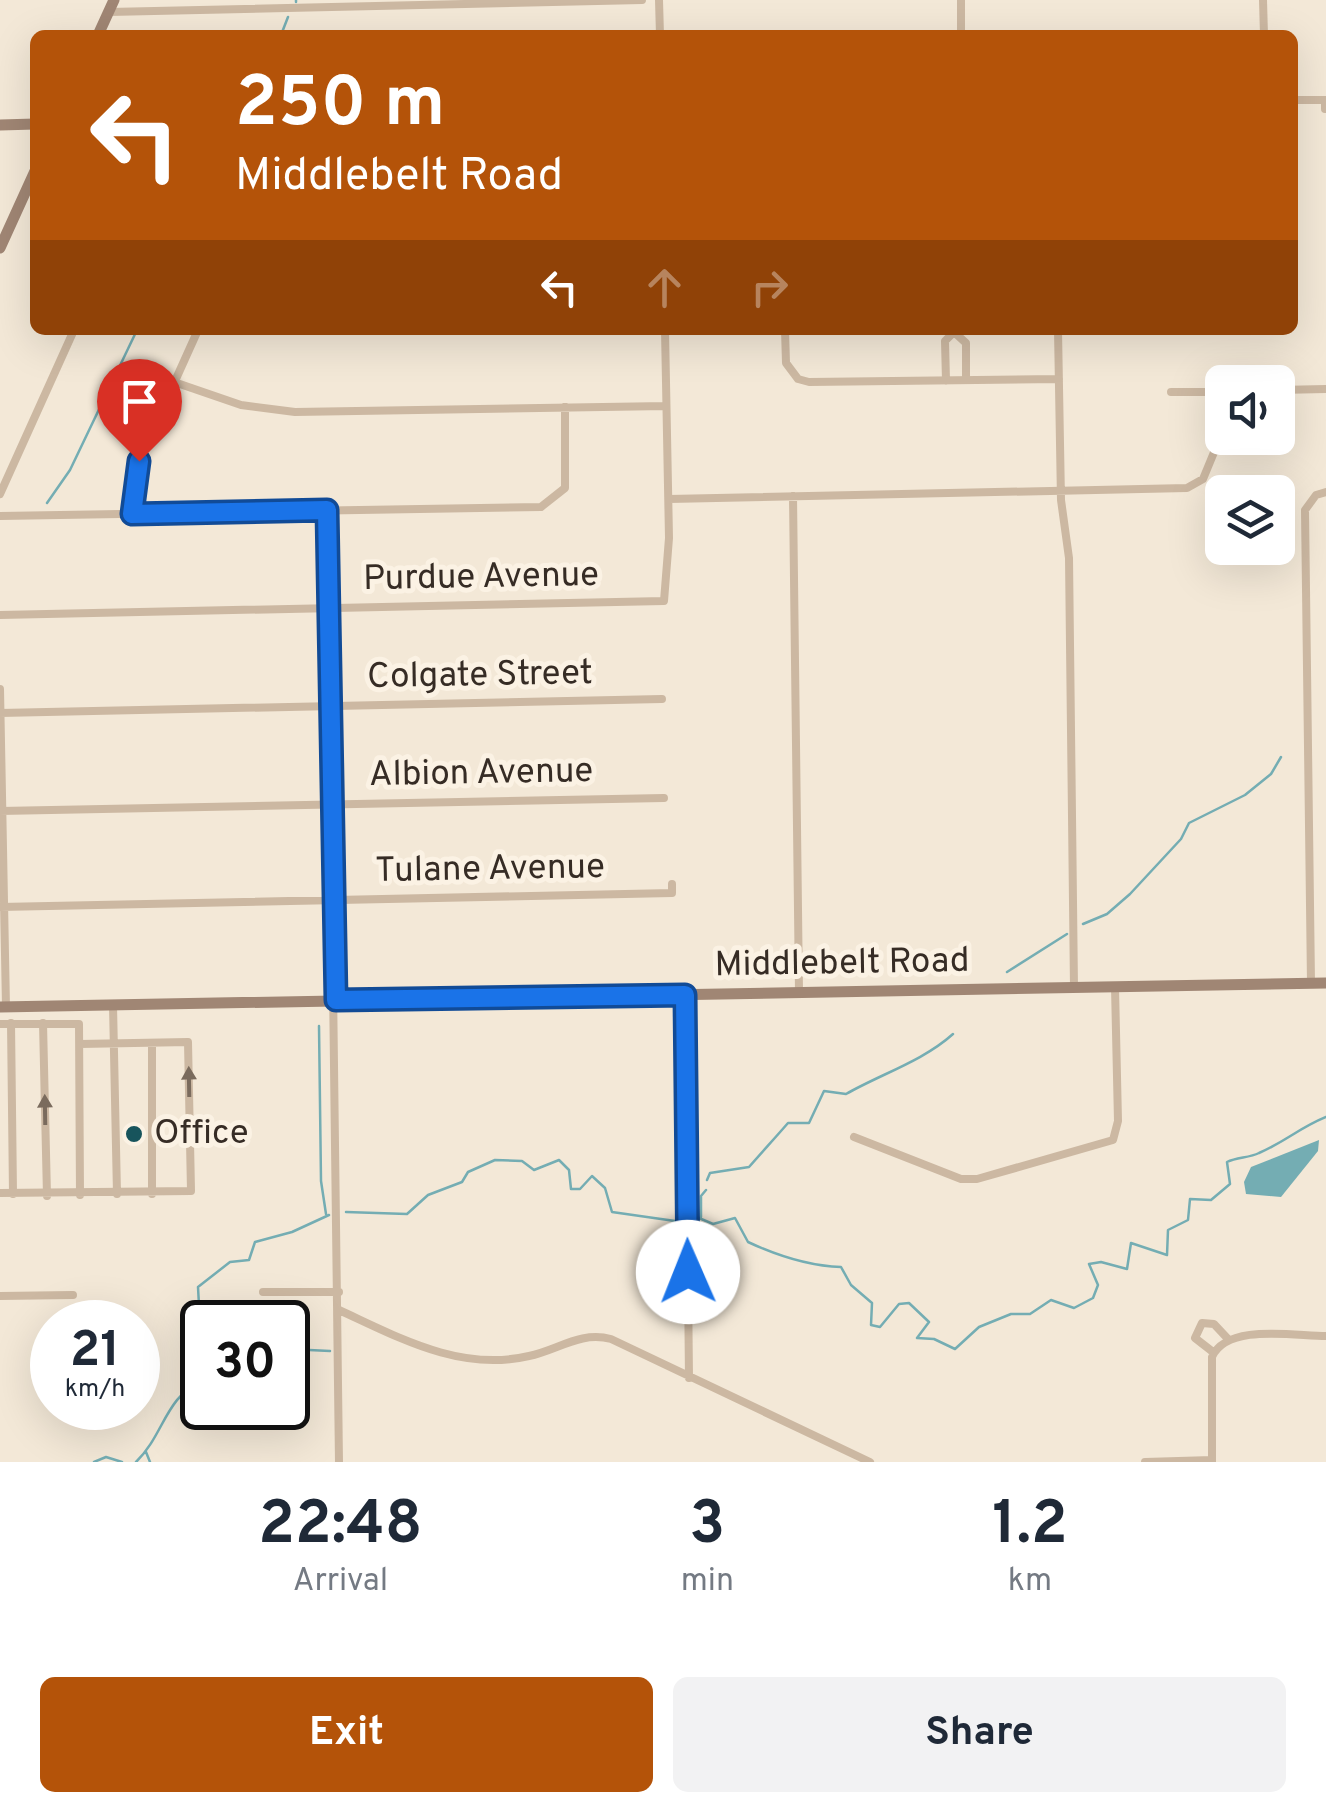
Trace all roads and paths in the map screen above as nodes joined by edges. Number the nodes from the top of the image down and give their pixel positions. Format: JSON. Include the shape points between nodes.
{"nodes":[{"id":1,"x":642,"y":0,"type":"edge"},
{"id":2,"x":659,"y":0,"type":"edge"},
{"id":3,"x":961,"y":0,"type":"edge"},
{"id":4,"x":1263,"y":0,"type":"edge"},
{"id":5,"x":112,"y":6,"type":"edge"},
{"id":6,"x":100,"y":30,"type":"edge"},
{"id":7,"x":660,"y":30,"type":"edge"},
{"id":8,"x":962,"y":30,"type":"edge"},
{"id":9,"x":1264,"y":30,"type":"edge"},
{"id":10,"x":1298,"y":100,"type":"edge"},
{"id":11,"x":1325,"y":109,"type":"edge"},
{"id":12,"x":30,"y":124,"type":"edge"},
{"id":13,"x":0,"y":125,"type":"edge"},
{"id":14,"x":30,"y":192,"type":"edge"},
{"id":15,"x":0,"y":248,"type":"edge"},
{"id":16,"x":72,"y":335,"type":"edge"},
{"id":17,"x":196,"y":335,"type":"edge"},
{"id":18,"x":665,"y":335,"type":"edge"},
{"id":19,"x":785,"y":335,"type":"edge"},
{"id":20,"x":951,"y":335,"type":"edge"},
{"id":21,"x":957,"y":335,"type":"edge"},
{"id":22,"x":1058,"y":335,"type":"edge"},
{"id":23,"x":1059,"y":378,"type":"junction"},
{"id":24,"x":946,"y":380,"type":"junction"},
{"id":25,"x":966,"y":380,"type":"junction"},
{"id":26,"x":174,"y":382,"type":"junction"},
{"id":27,"x":1326,"y":389,"type":"edge"},
{"id":28,"x":1295,"y":390,"type":"edge"},
{"id":29,"x":1171,"y":392,"type":"dead end"},
{"id":30,"x":1205,"y":392,"type":"edge"},
{"id":31,"x":666,"y":406,"type":"junction"},
{"id":32,"x":565,"y":408,"type":"junction"},
{"id":33,"x":1211,"y":455,"type":"edge"},
{"id":34,"x":1062,"y":491,"type":"junction"},
{"id":35,"x":1326,"y":492,"type":"edge"},
{"id":36,"x":0,"y":494,"type":"edge"},
{"id":37,"x":793,"y":496,"type":"junction"},
{"id":38,"x":668,"y":499,"type":"junction"},
{"id":39,"x":327,"y":510,"type":"junction"},
{"id":40,"x":132,"y":514,"type":"junction"},
{"id":41,"x":0,"y":516,"type":"edge"},
{"id":42,"x":328,"y":609,"type":"junction"},
{"id":43,"x":0,"y":615,"type":"edge"},
{"id":44,"x":0,"y":689,"type":"edge"},
{"id":45,"x":662,"y":699,"type":"dead end"},
{"id":46,"x":330,"y":706,"type":"junction"},
{"id":47,"x":0,"y":713,"type":"edge"},
{"id":48,"x":664,"y":798,"type":"dead end"},
{"id":49,"x":331,"y":804,"type":"junction"},
{"id":50,"x":1,"y":810,"type":"edge"},
{"id":51,"x":672,"y":884,"type":"dead end"},
{"id":52,"x":334,"y":901,"type":"junction"},
{"id":53,"x":2,"y":907,"type":"edge"},
{"id":54,"x":1311,"y":983,"type":"junction"},
{"id":55,"x":1326,"y":983,"type":"edge"},
{"id":56,"x":1115,"y":987,"type":"junction"},
{"id":57,"x":1074,"y":988,"type":"junction"},
{"id":58,"x":799,"y":992,"type":"junction"},
{"id":59,"x":685,"y":995,"type":"junction"},
{"id":60,"x":336,"y":1000,"type":"junction"},
{"id":61,"x":113,"y":1004,"type":"junction"},
{"id":62,"x":3,"y":1007,"type":"edge"},
{"id":63,"x":43,"y":1023,"type":"junction"},
{"id":64,"x":0,"y":1024,"type":"edge"},
{"id":65,"x":11,"y":1024,"type":"junction"},
{"id":66,"x":114,"y":1043,"type":"junction"},
{"id":67,"x":152,"y":1043,"type":"junction"},
{"id":68,"x":80,"y":1044,"type":"junction"},
{"id":69,"x":854,"y":1137,"type":"dead end"},
{"id":70,"x":0,"y":1193,"type":"edge"},
{"id":71,"x":13,"y":1194,"type":"junction"},
{"id":72,"x":117,"y":1194,"type":"junction"},
{"id":73,"x":152,"y":1194,"type":"junction"},
{"id":74,"x":80,"y":1195,"type":"junction"},
{"id":75,"x":46,"y":1196,"type":"junction"},
{"id":76,"x":264,"y":1292,"type":"dead end"},
{"id":77,"x":339,"y":1292,"type":"junction"},
{"id":78,"x":73,"y":1295,"type":"dead end"},
{"id":79,"x":0,"y":1296,"type":"edge"},
{"id":80,"x":339,"y":1310,"type":"junction"},
{"id":81,"x":1326,"y":1336,"type":"edge"},
{"id":82,"x":688,"y":1378,"type":"junction"},
{"id":83,"x":1212,"y":1461,"type":"edge"},
{"id":84,"x":339,"y":1462,"type":"edge"},
{"id":85,"x":870,"y":1462,"type":"edge"},
{"id":86,"x":1145,"y":1462,"type":"edge"}],
"edges":[{"from":1,"to":5,"type":"street"},
{"from":2,"to":7,"type":"street"},
{"from":3,"to":8,"type":"street"},
{"from":4,"to":9,"type":"street"},
{"from":5,"to":6,"type":"street"},
{"from":10,"to":11,"type":"street","via":[[1325,100]]},
{"from":12,"to":13,"type":"street"},
{"from":14,"to":15,"type":"street"},
{"from":16,"to":36,"type":"street"},
{"from":17,"to":26,"type":"street"},
{"from":18,"to":31,"type":"street"},
{"from":19,"to":24,"type":"street","via":[[786,363],[798,380]]},
{"from":20,"to":24,"type":"street","via":[[945,342]]},
{"from":21,"to":25,"type":"street","via":[[966,343]]},
{"from":22,"to":23,"type":"street"},
{"from":23,"to":25,"type":"street"},
{"from":23,"to":34,"type":"street"},
{"from":24,"to":25,"type":"street"},
{"from":26,"to":32,"type":"street","via":[[276,411]]},
{"from":26,"to":40,"type":"street","via":[[139,461]]},
{"from":27,"to":28,"type":"street"},
{"from":29,"to":30,"type":"street"},
{"from":31,"to":32,"type":"street"},
{"from":31,"to":38,"type":"street"},
{"from":32,"to":39,"type":"street","via":[[565,488],[550,503]]},
{"from":33,"to":34,"type":"street","via":[[1196,486]]},
{"from":34,"to":37,"type":"street"},
{"from":34,"to":57,"type":"street","via":[[1069,558]]},
{"from":35,"to":54,"type":"street","via":[[1310,502],[1304,531]]},
{"from":37,"to":38,"type":"street"},
{"from":37,"to":58,"type":"street"},
{"from":38,"to":42,"type":"street","name":"Purdue Avenue","via":[[664,601]]},
{"from":39,"to":40,"type":"street"},
{"from":39,"to":42,"type":"street"},
{"from":40,"to":41,"type":"street"},
{"from":42,"to":43,"type":"street","name":"Purdue Avenue"},
{"from":42,"to":46,"type":"street"},
{"from":44,"to":47,"type":"street"},
{"from":45,"to":46,"type":"street","name":"Colgate Street"},
{"from":46,"to":47,"type":"street","name":"Colgate Street"},
{"from":46,"to":49,"type":"street"},
{"from":47,"to":50,"type":"street"},
{"from":48,"to":49,"type":"street","name":"Albion Avenue"},
{"from":49,"to":50,"type":"street","name":"Albion Avenue"},
{"from":49,"to":52,"type":"street"},
{"from":50,"to":53,"type":"street"},
{"from":51,"to":52,"type":"street","name":"Tulane Avenue","via":[[672,894]]},
{"from":52,"to":53,"type":"street","name":"Tulane Avenue"},
{"from":52,"to":60,"type":"street"},
{"from":53,"to":62,"type":"street"},
{"from":54,"to":55,"type":"street","name":"Middlebelt Road"},
{"from":54,"to":56,"type":"street","name":"Middlebelt Road"},
{"from":56,"to":57,"type":"street","name":"Middlebelt Road"},
{"from":56,"to":69,"type":"street","via":[[1118,1121],[1112,1140],[961,1180]]},
{"from":57,"to":58,"type":"street","name":"Middlebelt Road"},
{"from":58,"to":59,"type":"street","name":"Middlebelt Road"},
{"from":59,"to":60,"type":"street","name":"Middlebelt Road"},
{"from":59,"to":82,"type":"street"},
{"from":60,"to":61,"type":"street","name":"Middlebelt Road"},
{"from":60,"to":77,"type":"street"},
{"from":61,"to":62,"type":"street","name":"Middlebelt Road"},
{"from":61,"to":66,"type":"street"},
{"from":63,"to":65,"type":"street"},
{"from":63,"to":68,"type":"street","via":[[79,1024]]},
{"from":75,"to":63,"type":"street","one_way":true},
{"from":64,"to":65,"type":"street"},
{"from":65,"to":71,"type":"street"},
{"from":66,"to":67,"type":"street"},
{"from":66,"to":68,"type":"street"},
{"from":66,"to":72,"type":"street"},
{"from":67,"to":73,"type":"street"},
{"from":73,"to":67,"type":"street","one_way":true,"via":[[190,1192],[188,1042]]},
{"from":68,"to":74,"type":"street"},
{"from":70,"to":71,"type":"street"},
{"from":71,"to":75,"type":"street"},
{"from":72,"to":73,"type":"street"},
{"from":72,"to":74,"type":"street"},
{"from":74,"to":75,"type":"street"},
{"from":76,"to":77,"type":"street"},
{"from":77,"to":80,"type":"street"},
{"from":78,"to":79,"type":"street"},
{"from":80,"to":82,"type":"street","via":[[454,1357],[529,1356],[597,1336]]},
{"from":80,"to":84,"type":"street"},
{"from":81,"to":83,"type":"street","via":[[1220,1345]]},
{"from":82,"to":85,"type":"street"},
{"from":83,"to":86,"type":"street"}]}
